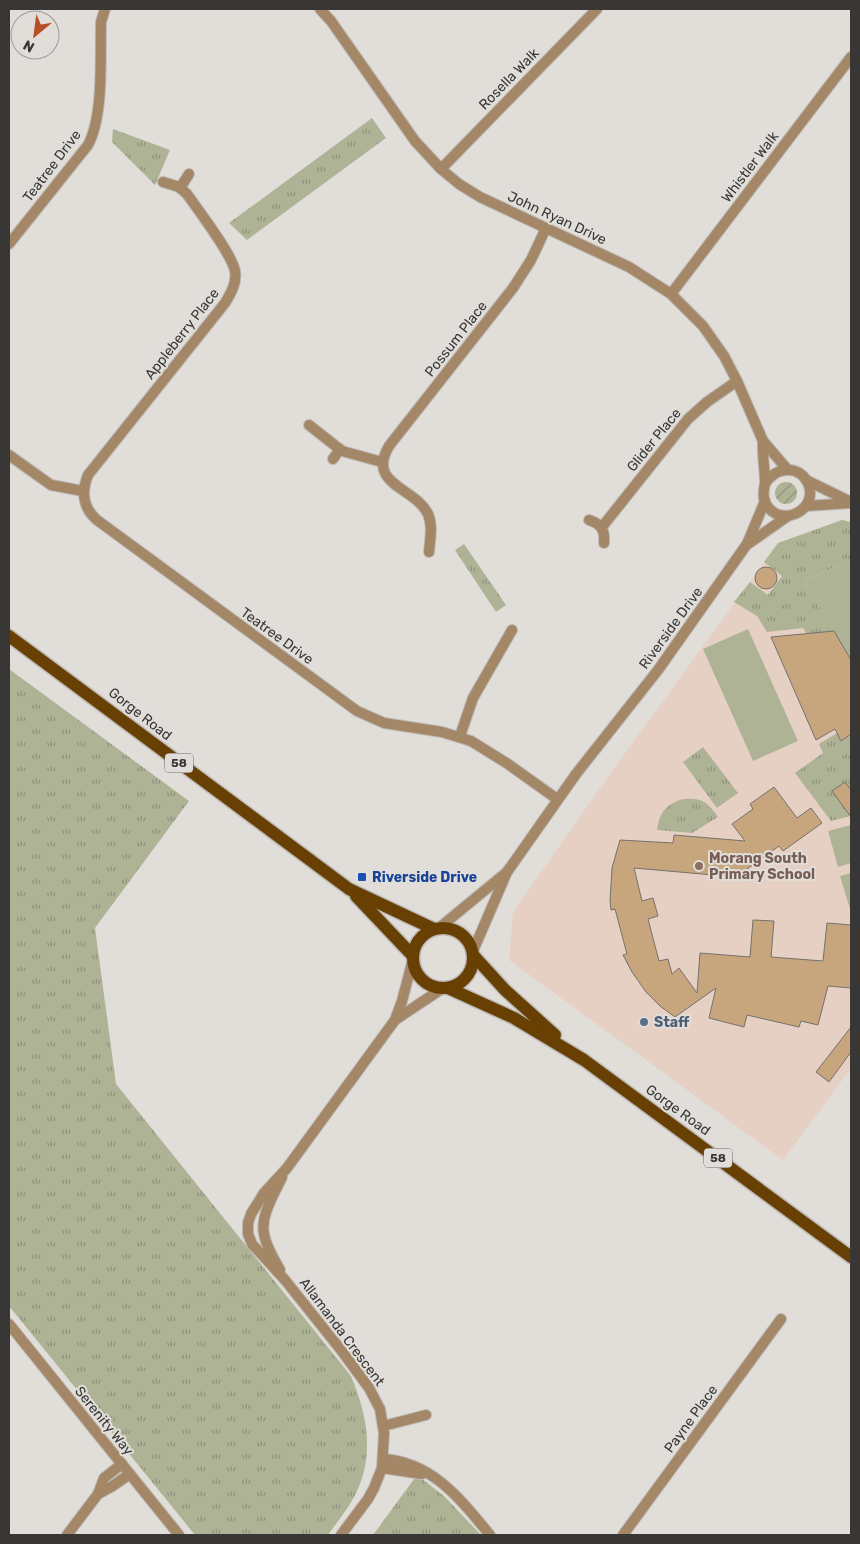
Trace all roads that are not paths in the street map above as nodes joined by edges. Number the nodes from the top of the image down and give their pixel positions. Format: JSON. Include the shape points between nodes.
{"nodes":[{"id":1,"x":105,"y":9,"type":"edge"},
{"id":2,"x":320,"y":9,"type":"edge"},
{"id":3,"x":326,"y":9,"type":"edge"},
{"id":4,"x":597,"y":9,"type":"edge"},
{"id":5,"x":331,"y":21,"type":"junction"},
{"id":6,"x":851,"y":57,"type":"edge"},
{"id":7,"x":441,"y":169,"type":"junction"},
{"id":8,"x":189,"y":174,"type":"dead end"},
{"id":9,"x":163,"y":182,"type":"dead end"},
{"id":10,"x":180,"y":188,"type":"junction"},
{"id":11,"x":546,"y":228,"type":"junction"},
{"id":12,"x":9,"y":244,"type":"edge"},
{"id":13,"x":671,"y":294,"type":"junction"},
{"id":14,"x":737,"y":381,"type":"junction"},
{"id":15,"x":309,"y":424,"type":"dead end"},
{"id":16,"x":763,"y":441,"type":"junction"},
{"id":17,"x":340,"y":449,"type":"junction"},
{"id":18,"x":9,"y":455,"type":"edge"},
{"id":19,"x":333,"y":459,"type":"dead end"},
{"id":20,"x":382,"y":462,"type":"junction"},
{"id":21,"x":787,"y":470,"type":"junction"},
{"id":22,"x":806,"y":480,"type":"junction"},
{"id":23,"x":765,"y":484,"type":"junction"},
{"id":24,"x":83,"y":491,"type":"junction"},
{"id":25,"x":765,"y":501,"type":"junction"},
{"id":26,"x":851,"y":502,"type":"edge"},
{"id":27,"x":806,"y":506,"type":"junction"},
{"id":28,"x":788,"y":516,"type":"junction"},
{"id":29,"x":589,"y":520,"type":"dead end"},
{"id":30,"x":602,"y":527,"type":"junction"},
{"id":31,"x":604,"y":544,"type":"dead end"},
{"id":32,"x":748,"y":544,"type":"junction"},
{"id":33,"x":429,"y":552,"type":"dead end"},
{"id":34,"x":512,"y":630,"type":"dead end"},
{"id":35,"x":9,"y":636,"type":"edge"},
{"id":36,"x":460,"y":736,"type":"junction"},
{"id":37,"x":557,"y":800,"type":"junction"},
{"id":38,"x":507,"y":872,"type":"junction"},
{"id":39,"x":349,"y":889,"type":"junction"},
{"id":40,"x":436,"y":928,"type":"junction"},
{"id":41,"x":474,"y":954,"type":"junction"},
{"id":42,"x":413,"y":958,"type":"junction"},
{"id":43,"x":446,"y":988,"type":"junction"},
{"id":44,"x":395,"y":1020,"type":"junction"},
{"id":45,"x":584,"y":1060,"type":"junction"},
{"id":46,"x":287,"y":1168,"type":"junction"},
{"id":47,"x":248,"y":1220,"type":"junction"},
{"id":48,"x":264,"y":1221,"type":"junction"},
{"id":49,"x":851,"y":1257,"type":"edge"},
{"id":50,"x":285,"y":1280,"type":"junction"},
{"id":51,"x":781,"y":1320,"type":"dead end"},
{"id":52,"x":9,"y":1324,"type":"edge"},
{"id":53,"x":426,"y":1415,"type":"dead end"},
{"id":54,"x":384,"y":1426,"type":"junction"},
{"id":55,"x":383,"y":1463,"type":"junction"},
{"id":56,"x":122,"y":1464,"type":"junction"},
{"id":57,"x":130,"y":1474,"type":"junction"},
{"id":58,"x":98,"y":1494,"type":"junction"},
{"id":59,"x":67,"y":1535,"type":"edge"},
{"id":60,"x":179,"y":1535,"type":"edge"},
{"id":61,"x":341,"y":1535,"type":"edge"},
{"id":62,"x":490,"y":1535,"type":"edge"},
{"id":63,"x":623,"y":1535,"type":"edge"}],
"edges":[{"from":1,"to":12,"type":"street","name":"Teatree Drive","via":[[101,22],[98,111],[92,138]]},
{"from":2,"to":5,"type":"street","name":"John Ryan Drive"},
{"from":3,"to":5,"type":"street","name":"John Ryan Drive"},
{"from":4,"to":7,"type":"street","name":"Rosella Walk"},
{"from":5,"to":7,"type":"street","name":"John Ryan Drive","via":[[415,142]]},
{"from":6,"to":13,"type":"street","name":"Whistler Walk"},
{"from":7,"to":11,"type":"street","name":"John Ryan Drive","via":[[480,197]]},
{"from":8,"to":10,"type":"street"},
{"from":9,"to":10,"type":"street"},
{"from":10,"to":24,"type":"street","name":"Appleberry Place","via":[[229,257],[235,270],[233,289],[225,304],[94,466]]},
{"from":11,"to":13,"type":"street","name":"John Ryan Drive","via":[[629,267]]},
{"from":11,"to":20,"type":"street","name":"Possum Place","via":[[516,284],[390,446]]},
{"from":13,"to":14,"type":"street","name":"John Ryan Drive","via":[[713,340]]},
{"from":14,"to":16,"type":"street","name":"John Ryan Drive"},
{"from":14,"to":30,"type":"street","name":"Glider Place","via":[[688,419]]},
{"from":15,"to":17,"type":"street"},
{"from":16,"to":21,"type":"street","name":"John Ryan Drive"},
{"from":16,"to":23,"type":"street","name":"John Ryan Drive"},
{"from":17,"to":19,"type":"street"},
{"from":17,"to":20,"type":"street"},
{"from":18,"to":24,"type":"street","via":[[51,485]]},
{"from":20,"to":33,"type":"street","via":[[389,480],[427,512],[432,528]]},
{"from":21,"to":22,"type":"street","via":[[798,472]]},
{"from":21,"to":23,"type":"street","via":[[774,474]]},
{"from":22,"to":26,"type":"street"},
{"from":22,"to":27,"type":"street","via":[[810,493]]},
{"from":23,"to":25,"type":"street"},
{"from":24,"to":36,"type":"street","name":"Teatree Drive","via":[[88,509],[97,520],[357,711],[384,723]]},
{"from":25,"to":28,"type":"street","via":[[774,512]]},
{"from":25,"to":32,"type":"street","name":"Riverside Drive"},
{"from":26,"to":27,"type":"street"},
{"from":27,"to":28,"type":"street","via":[[795,515]]},
{"from":28,"to":32,"type":"street","name":"Riverside Drive"},
{"from":29,"to":30,"type":"street"},
{"from":30,"to":31,"type":"street"},
{"from":32,"to":37,"type":"street","name":"Riverside Drive","via":[[658,670]]},
{"from":34,"to":36,"type":"street","via":[[473,698]]},
{"from":35,"to":39,"type":"main road","name":"Gorge Road","number":"58"},
{"from":36,"to":37,"type":"street","name":"Teatree Drive","via":[[483,747]]},
{"from":37,"to":38,"type":"street","name":"Riverside Drive"},
{"from":38,"to":40,"type":"street","name":"Riverside Drive"},
{"from":38,"to":41,"type":"street","name":"Riverside Drive"},
{"from":39,"to":40,"type":"main road","name":"Gorge Road","number":"58"},
{"from":39,"to":42,"type":"main road","name":"Gorge Road","number":"58"},
{"from":40,"to":41,"type":"main road","number":"58","via":[[456,930],[470,942]]},
{"from":40,"to":42,"type":"main road","via":[[417,942]]},
{"from":41,"to":43,"type":"main road","via":[[470,974]]},
{"from":41,"to":45,"type":"main road","name":"Gorge Road","number":"58","via":[[505,990]]},
{"from":42,"to":43,"type":"main road","number":"58","via":[[419,976],[426,983]]},
{"from":42,"to":44,"type":"street"},
{"from":43,"to":44,"type":"street"},
{"from":43,"to":45,"type":"main road","name":"Gorge Road","number":"58","via":[[514,1018]]},
{"from":44,"to":46,"type":"street"},
{"from":45,"to":49,"type":"main road","name":"Gorge Road","number":"58"},
{"from":46,"to":47,"type":"street","via":[[264,1193]]},
{"from":46,"to":48,"type":"street","name":"Allamanda Crescent"},
{"from":47,"to":48,"type":"street"},
{"from":47,"to":50,"type":"street","name":"Allamanda Crescent","via":[[251,1242]]},
{"from":48,"to":50,"type":"street","name":"Allamanda Crescent","via":[[266,1241]]},
{"from":50,"to":54,"type":"street","name":"Allamanda Crescent","via":[[369,1388],[380,1409]]},
{"from":51,"to":63,"type":"street","name":"Payne Place"},
{"from":52,"to":56,"type":"street","name":"Serenity Way"},
{"from":53,"to":54,"type":"street"},
{"from":54,"to":55,"type":"street","name":"Allamanda Crescent"},
{"from":55,"to":61,"type":"street","name":"Allamanda Crescent","via":[[368,1499]]},
{"from":55,"to":62,"type":"street","via":[[439,1481],[456,1494]]},
{"from":56,"to":57,"type":"street","name":"Serenity Way"},
{"from":56,"to":58,"type":"street","via":[[104,1478]]},
{"from":57,"to":58,"type":"street"},
{"from":57,"to":60,"type":"street","name":"Serenity Way"},
{"from":58,"to":59,"type":"street"}]}
